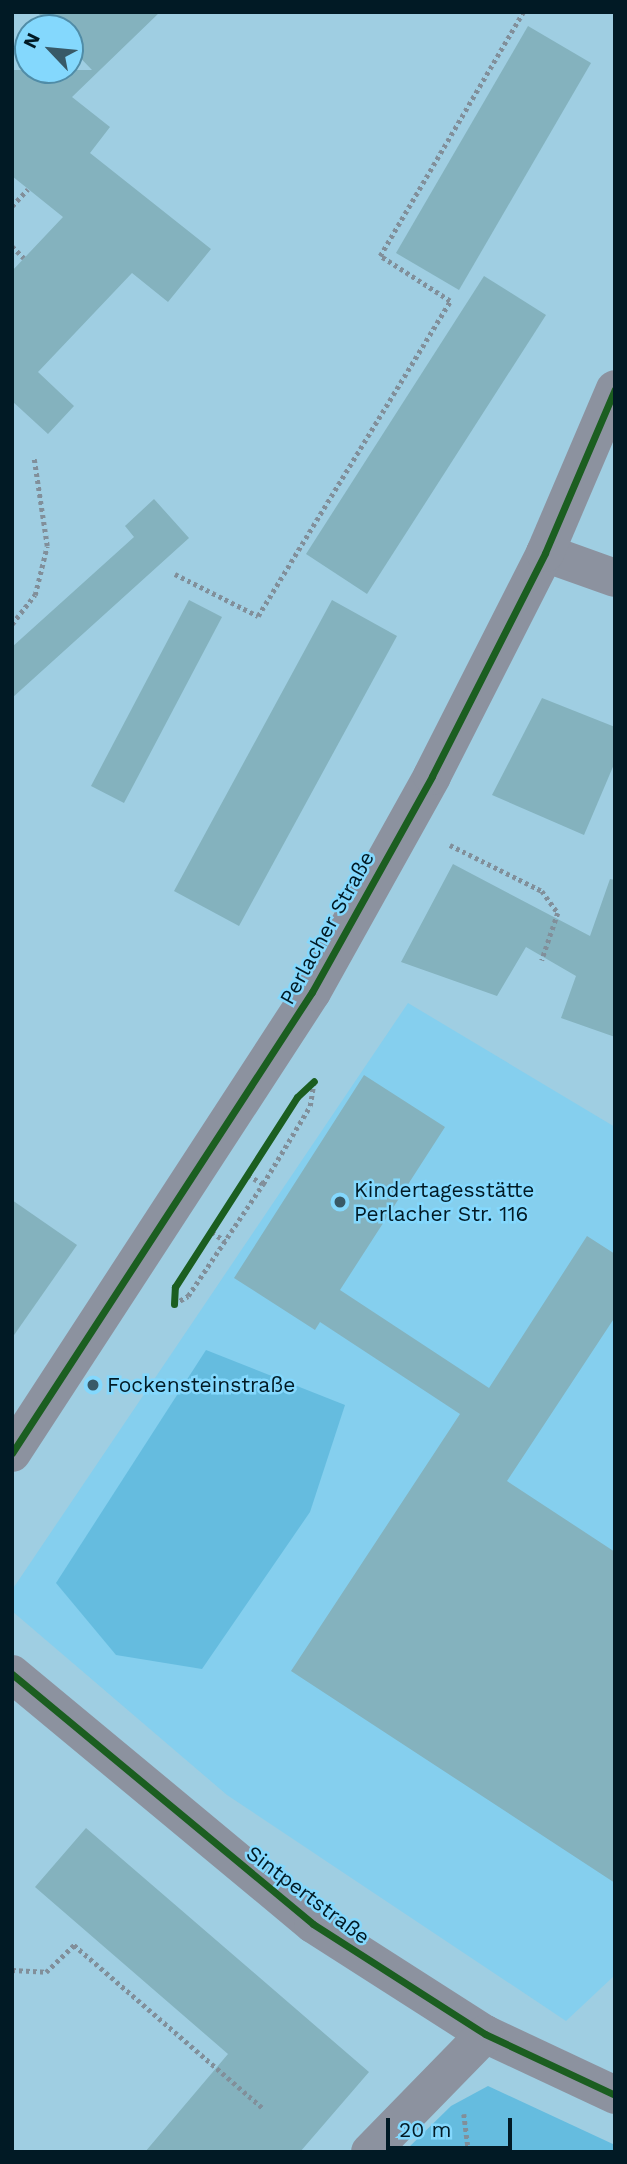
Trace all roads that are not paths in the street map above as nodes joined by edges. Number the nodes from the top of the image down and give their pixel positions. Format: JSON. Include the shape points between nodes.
{"nodes":[{"id":1,"x":615,"y":389,"type":"edge"},
{"id":2,"x":545,"y":553,"type":"junction"},
{"id":3,"x":615,"y":578,"type":"edge"},
{"id":4,"x":12,"y":1453,"type":"edge"},
{"id":5,"x":12,"y":1674,"type":"edge"},
{"id":6,"x":485,"y":2034,"type":"junction"},
{"id":7,"x":615,"y":2095,"type":"edge"},
{"id":8,"x":370,"y":2152,"type":"edge"}],
"edges":[{"from":1,"to":2,"type":"street","name":"Perlacher Straße"},
{"from":2,"to":3,"type":"street"},
{"from":2,"to":4,"type":"street","name":"Perlacher Straße","via":[[432,776],[312,992]]},
{"from":5,"to":6,"type":"street","name":"Sintpertstraße","via":[[313,1924]]},
{"from":6,"to":7,"type":"street","name":"Sintpertstraße"},
{"from":6,"to":8,"type":"street"}]}
